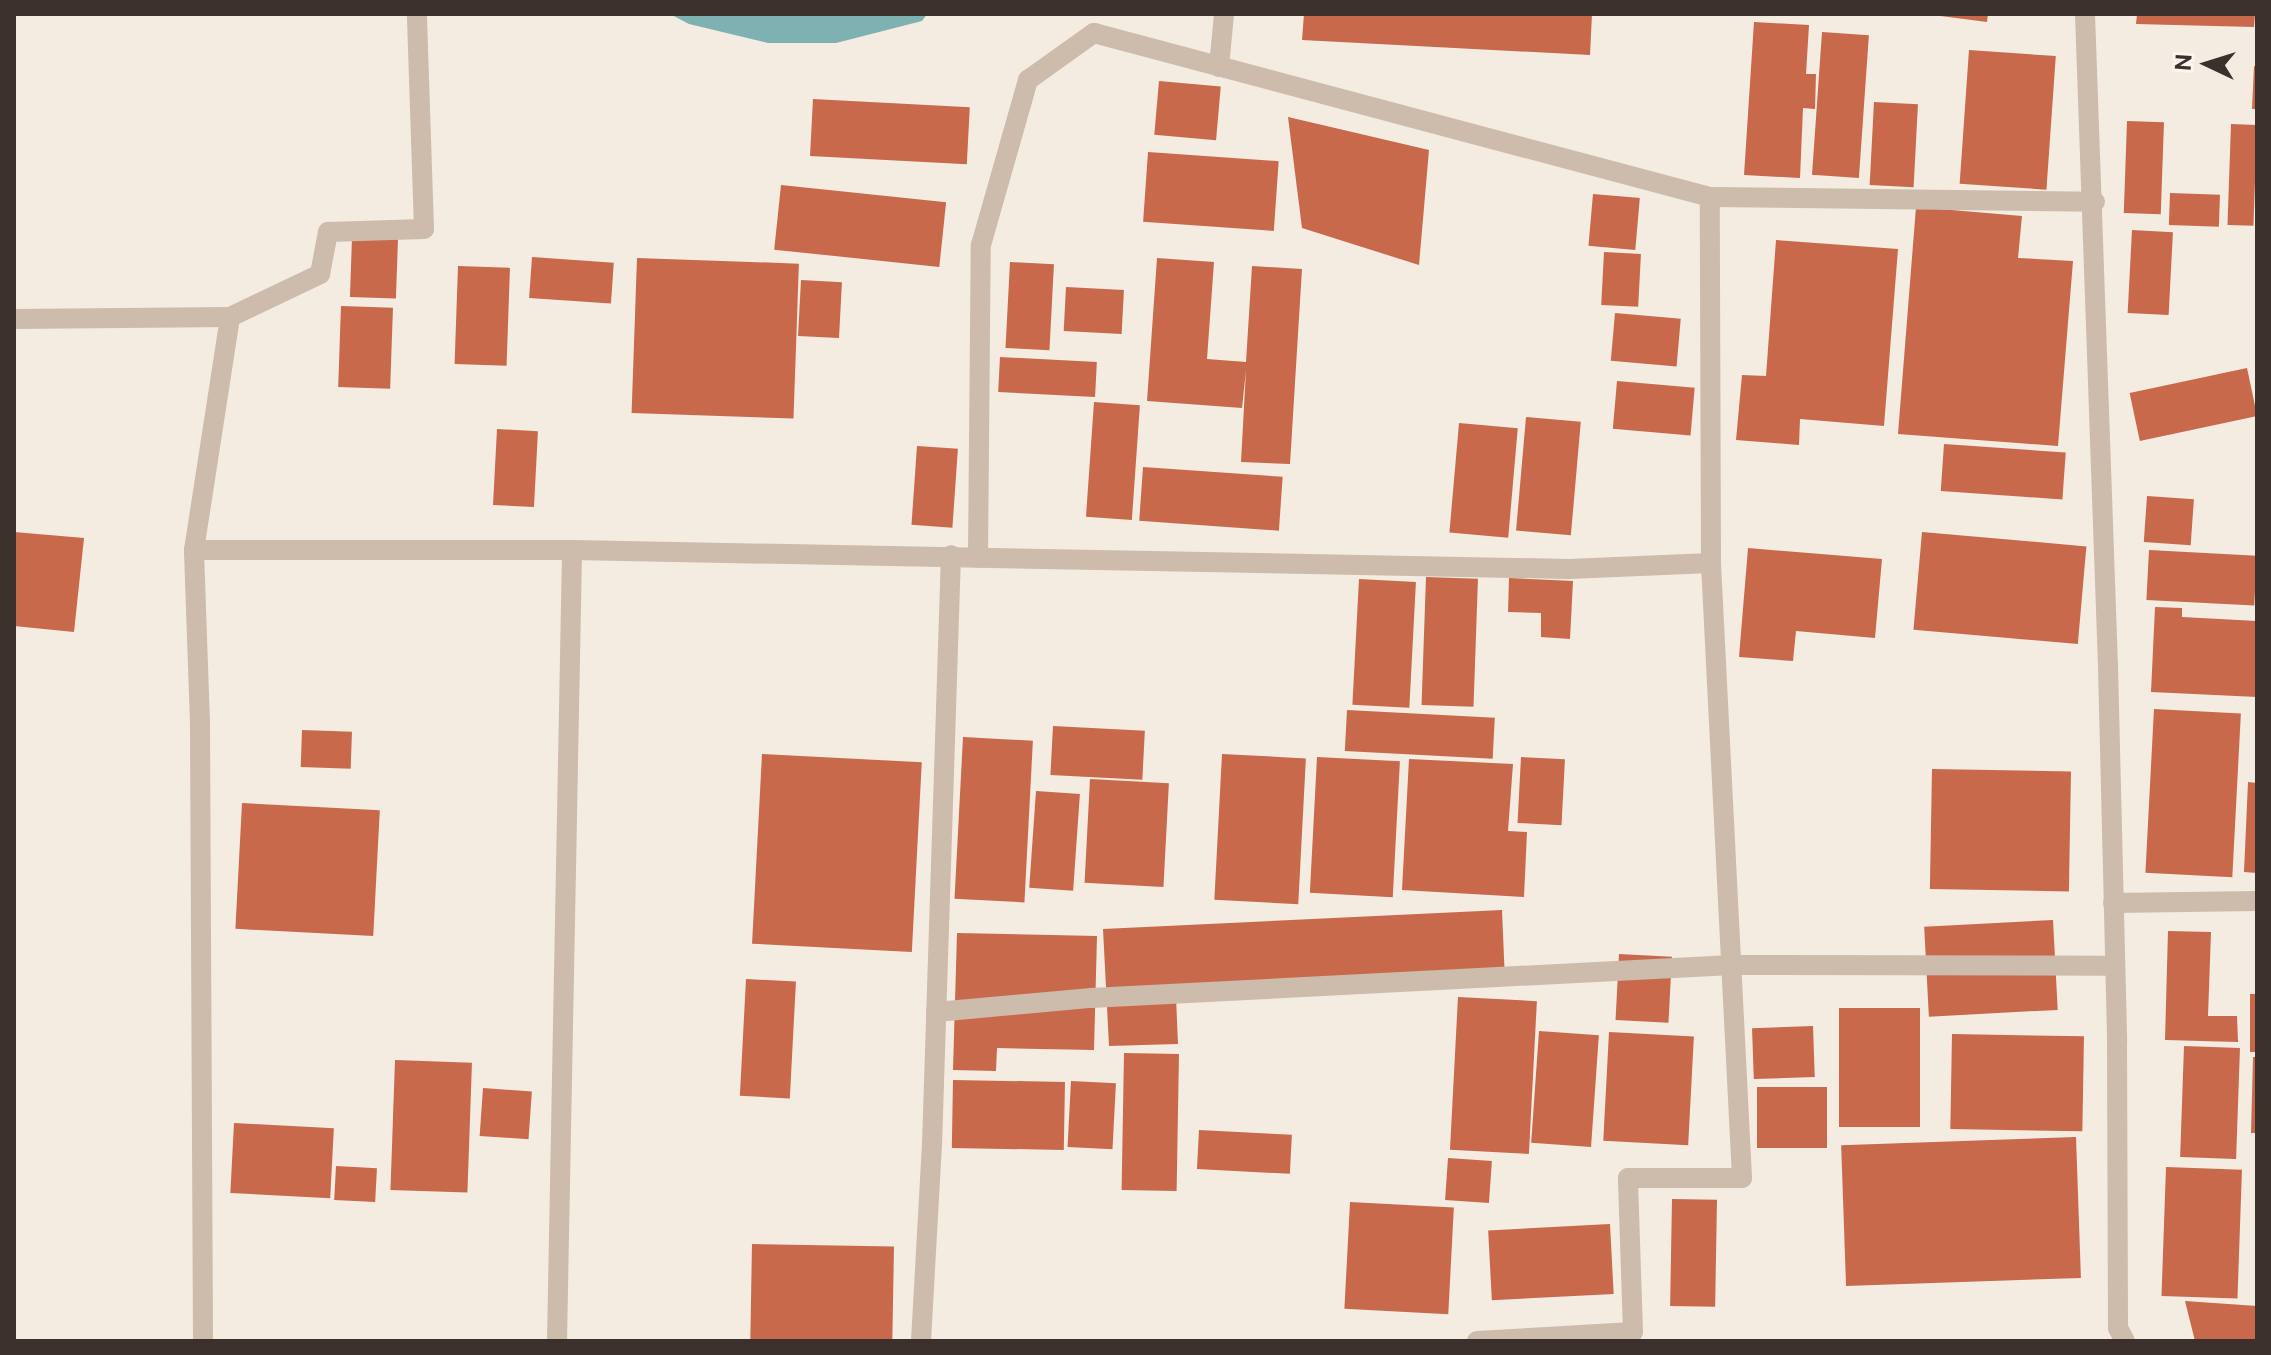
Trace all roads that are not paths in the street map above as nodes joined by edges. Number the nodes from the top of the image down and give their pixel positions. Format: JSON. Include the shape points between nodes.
{"nodes":[{"id":1,"x":417,"y":14,"type":"edge"},
{"id":2,"x":1224,"y":14,"type":"edge"},
{"id":3,"x":2085,"y":14,"type":"edge"},
{"id":4,"x":1219,"y":67,"type":"junction"},
{"id":5,"x":1710,"y":197,"type":"junction"},
{"id":6,"x":2095,"y":202,"type":"junction"},
{"id":7,"x":230,"y":317,"type":"junction"},
{"id":8,"x":14,"y":319,"type":"edge"},
{"id":9,"x":194,"y":550,"type":"junction"},
{"id":10,"x":572,"y":550,"type":"junction"},
{"id":11,"x":951,"y":555,"type":"junction"},
{"id":12,"x":978,"y":558,"type":"junction"},
{"id":13,"x":1711,"y":563,"type":"junction"},
{"id":14,"x":2257,"y":901,"type":"edge"},
{"id":15,"x":2113,"y":903,"type":"junction"},
{"id":16,"x":1732,"y":965,"type":"junction"},
{"id":17,"x":2115,"y":966,"type":"junction"},
{"id":18,"x":936,"y":1012,"type":"junction"},
{"id":19,"x":203,"y":1341,"type":"edge"},
{"id":20,"x":557,"y":1341,"type":"edge"},
{"id":21,"x":921,"y":1341,"type":"edge"},
{"id":22,"x":1477,"y":1341,"type":"edge"},
{"id":23,"x":2125,"y":1341,"type":"edge"}],
"edges":[{"from":1,"to":7,"type":"street","via":[[424,229],[328,232],[320,274]]},
{"from":2,"to":4,"type":"street"},
{"from":3,"to":6,"type":"street"},
{"from":4,"to":5,"type":"street"},
{"from":4,"to":12,"type":"street","via":[[1094,33],[1028,80],[981,245]]},
{"from":5,"to":6,"type":"street"},
{"from":5,"to":13,"type":"street"},
{"from":6,"to":15,"type":"street"},
{"from":7,"to":8,"type":"street"},
{"from":7,"to":9,"type":"street"},
{"from":9,"to":10,"type":"street"},
{"from":9,"to":19,"type":"street"},
{"from":10,"to":11,"type":"street"},
{"from":10,"to":20,"type":"street"},
{"from":11,"to":12,"type":"street"},
{"from":11,"to":18,"type":"street"},
{"from":12,"to":13,"type":"street","via":[[1569,569]]},
{"from":13,"to":16,"type":"street"},
{"from":14,"to":15,"type":"street"},
{"from":15,"to":17,"type":"street"},
{"from":16,"to":17,"type":"street"},
{"from":16,"to":18,"type":"street","via":[[1091,998]]},
{"from":16,"to":22,"type":"street","via":[[1742,1178],[1628,1178],[1633,1332]]},
{"from":17,"to":23,"type":"street","via":[[2118,1328]]},
{"from":18,"to":21,"type":"street"}]}
